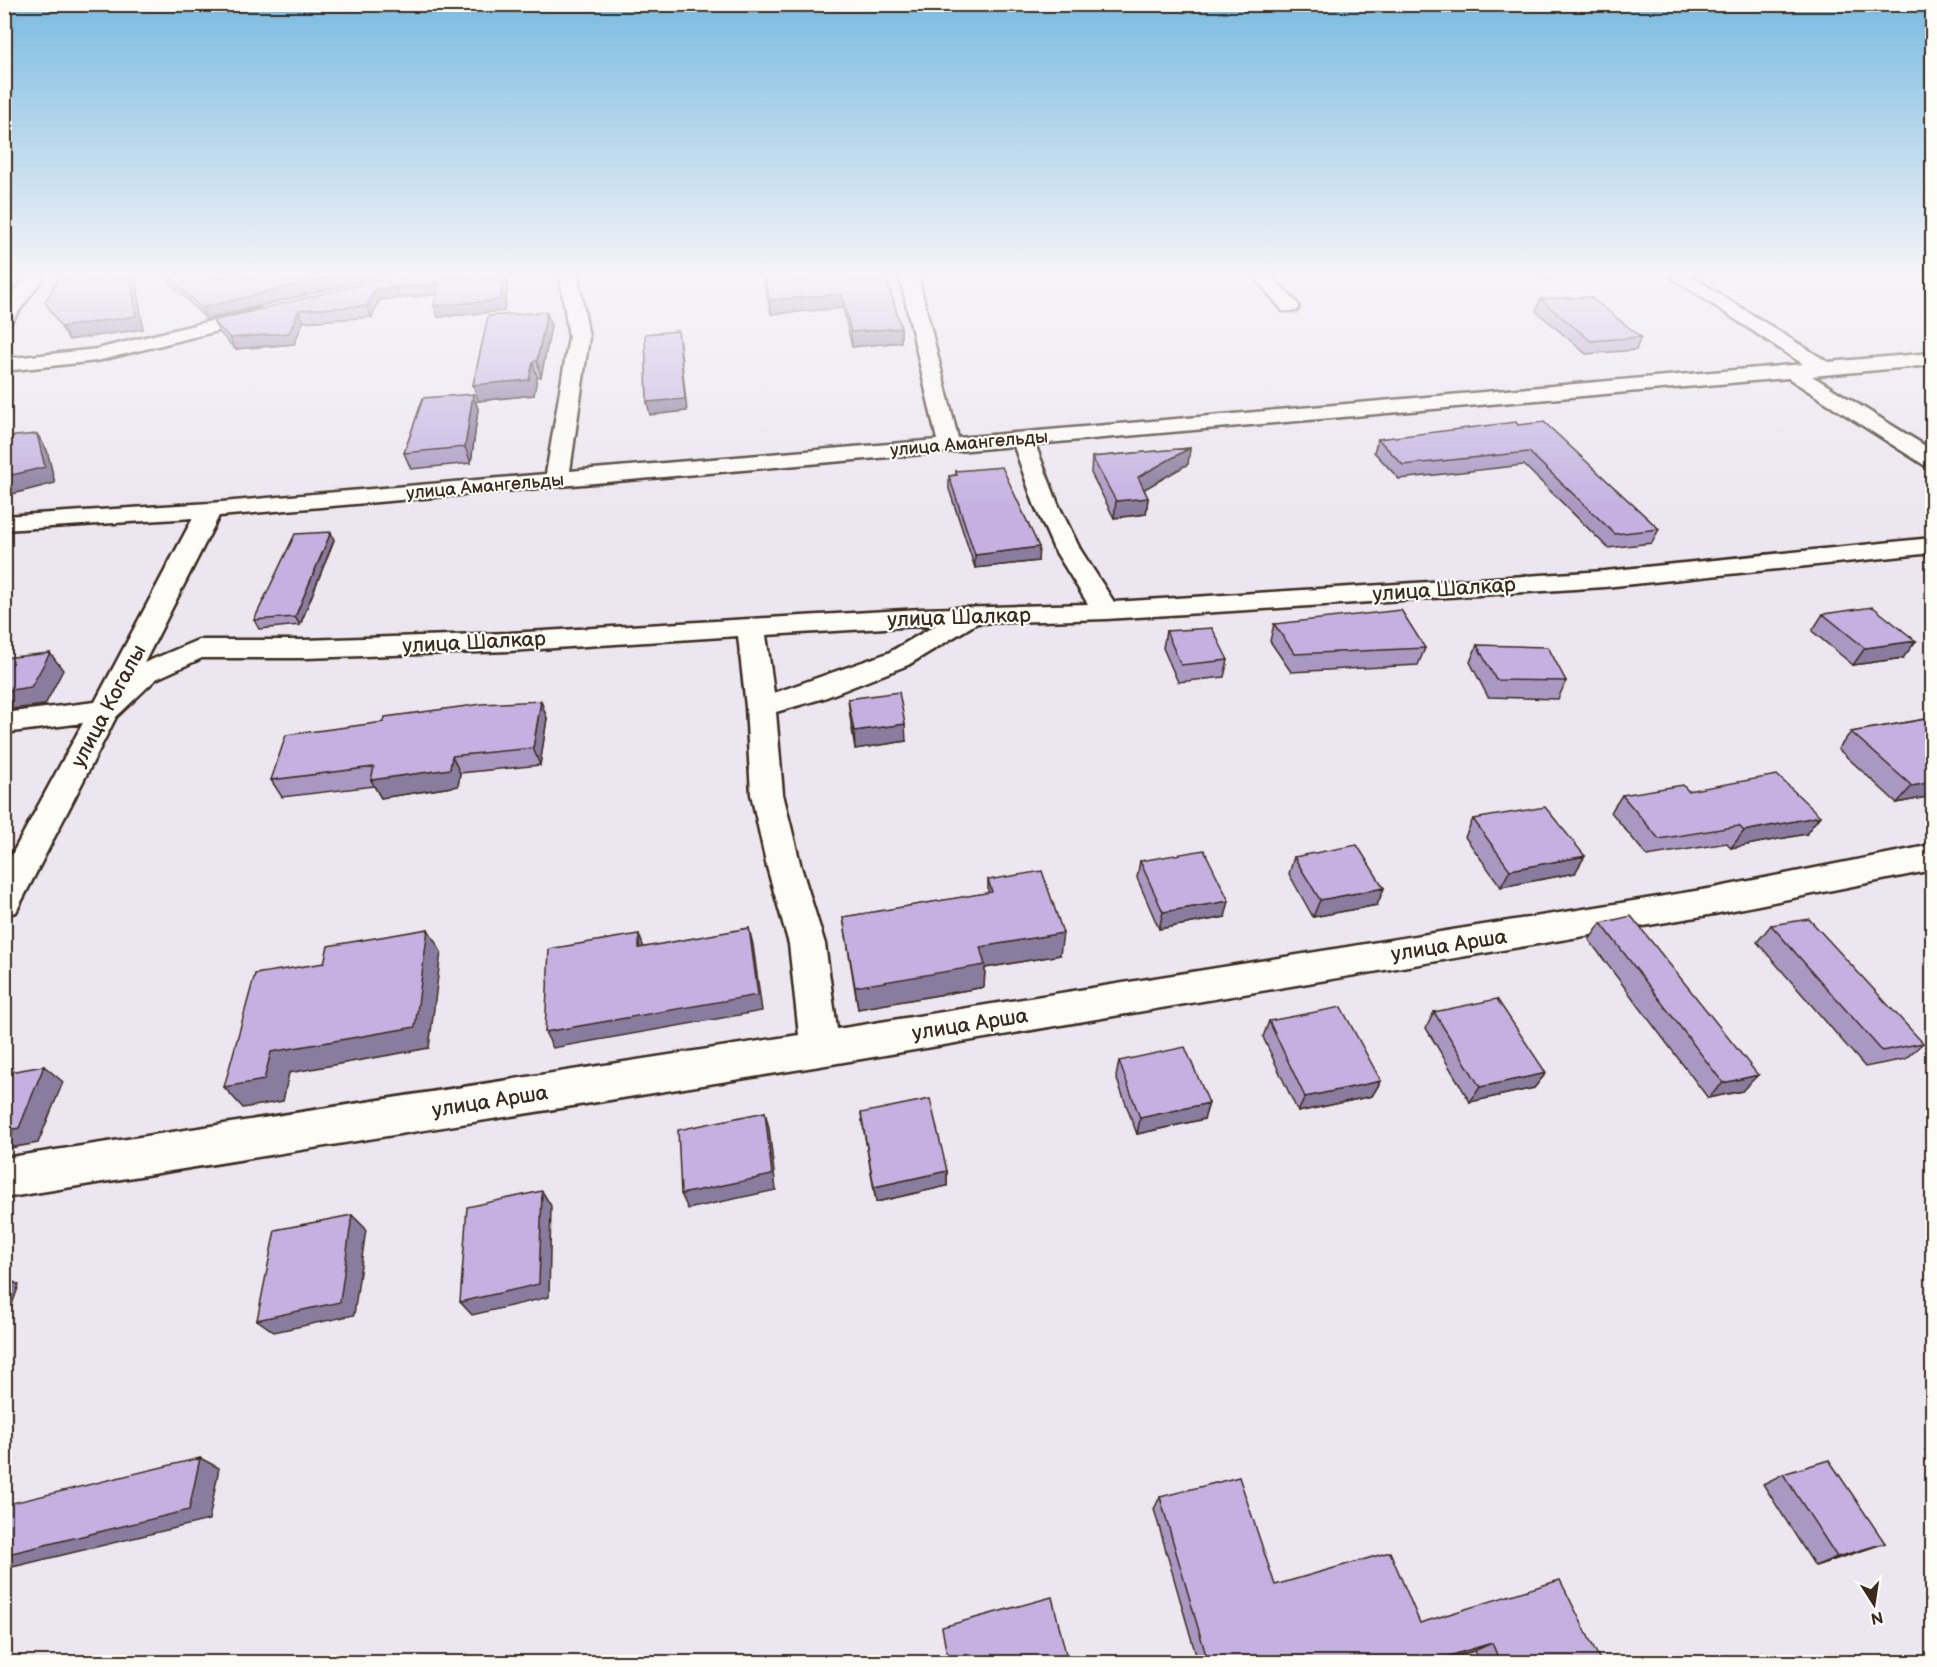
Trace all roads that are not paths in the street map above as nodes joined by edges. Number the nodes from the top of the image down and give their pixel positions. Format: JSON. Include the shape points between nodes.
{"nodes":[{"id":1,"x":98,"y":355,"type":"edge"},
{"id":2,"x":576,"y":355,"type":"edge"},
{"id":3,"x":928,"y":355,"type":"edge"},
{"id":4,"x":1802,"y":355,"type":"edge"},
{"id":5,"x":1932,"y":359,"type":"edge"},
{"id":6,"x":4,"y":365,"type":"edge"},
{"id":7,"x":1823,"y":368,"type":"junction"},
{"id":8,"x":1791,"y":371,"type":"junction"},
{"id":9,"x":1022,"y":438,"type":"junction"},
{"id":10,"x":949,"y":445,"type":"junction"},
{"id":11,"x":1932,"y":460,"type":"edge"},
{"id":12,"x":556,"y":479,"type":"junction"},
{"id":13,"x":210,"y":510,"type":"junction"},
{"id":14,"x":4,"y":524,"type":"edge"},
{"id":15,"x":1932,"y":546,"type":"edge"},
{"id":16,"x":1106,"y":611,"type":"junction"},
{"id":17,"x":971,"y":616,"type":"junction"},
{"id":18,"x":752,"y":627,"type":"junction"},
{"id":19,"x":761,"y":708,"type":"junction"},
{"id":20,"x":106,"y":710,"type":"junction"},
{"id":21,"x":4,"y":723,"type":"edge"},
{"id":22,"x":1932,"y":858,"type":"edge"},
{"id":23,"x":4,"y":902,"type":"edge"},
{"id":24,"x":820,"y":1049,"type":"junction"},
{"id":25,"x":4,"y":1178,"type":"edge"}],
"edges":[{"from":1,"to":6,"type":"street"},
{"from":2,"to":12,"type":"street"},
{"from":3,"to":10,"type":"street"},
{"from":4,"to":7,"type":"street"},
{"from":5,"to":7,"type":"street","name":"улица Амангельды"},
{"from":7,"to":8,"type":"street","name":"улица Амангельды"},
{"from":8,"to":9,"type":"street","name":"улица Амангельды"},
{"from":8,"to":11,"type":"street"},
{"from":9,"to":10,"type":"street","name":"улица Амангельды"},
{"from":9,"to":16,"type":"street","via":[[1063,540]]},
{"from":10,"to":12,"type":"street","name":"улица Амангельды"},
{"from":12,"to":13,"type":"street","name":"улица Амангельды"},
{"from":13,"to":14,"type":"street","name":"улица Амангельды"},
{"from":13,"to":20,"type":"street","name":"улица Когалы"},
{"from":15,"to":16,"type":"street","name":"улица Шалкар","via":[[1605,579]]},
{"from":16,"to":17,"type":"street","name":"улица Шалкар"},
{"from":17,"to":18,"type":"street","name":"улица Шалкар"},
{"from":17,"to":19,"type":"street","via":[[898,659]]},
{"from":18,"to":19,"type":"street"},
{"from":18,"to":20,"type":"street","name":"улица Шалкар","via":[[508,642],[198,649],[146,673]]},
{"from":19,"to":24,"type":"street","via":[[767,794],[807,944]]},
{"from":20,"to":21,"type":"street"},
{"from":20,"to":23,"type":"street","name":"улица Когалы"},
{"from":22,"to":24,"type":"street","name":"улица Арша","via":[[1714,901]]},
{"from":24,"to":25,"type":"street","name":"улица Арша"}]}
